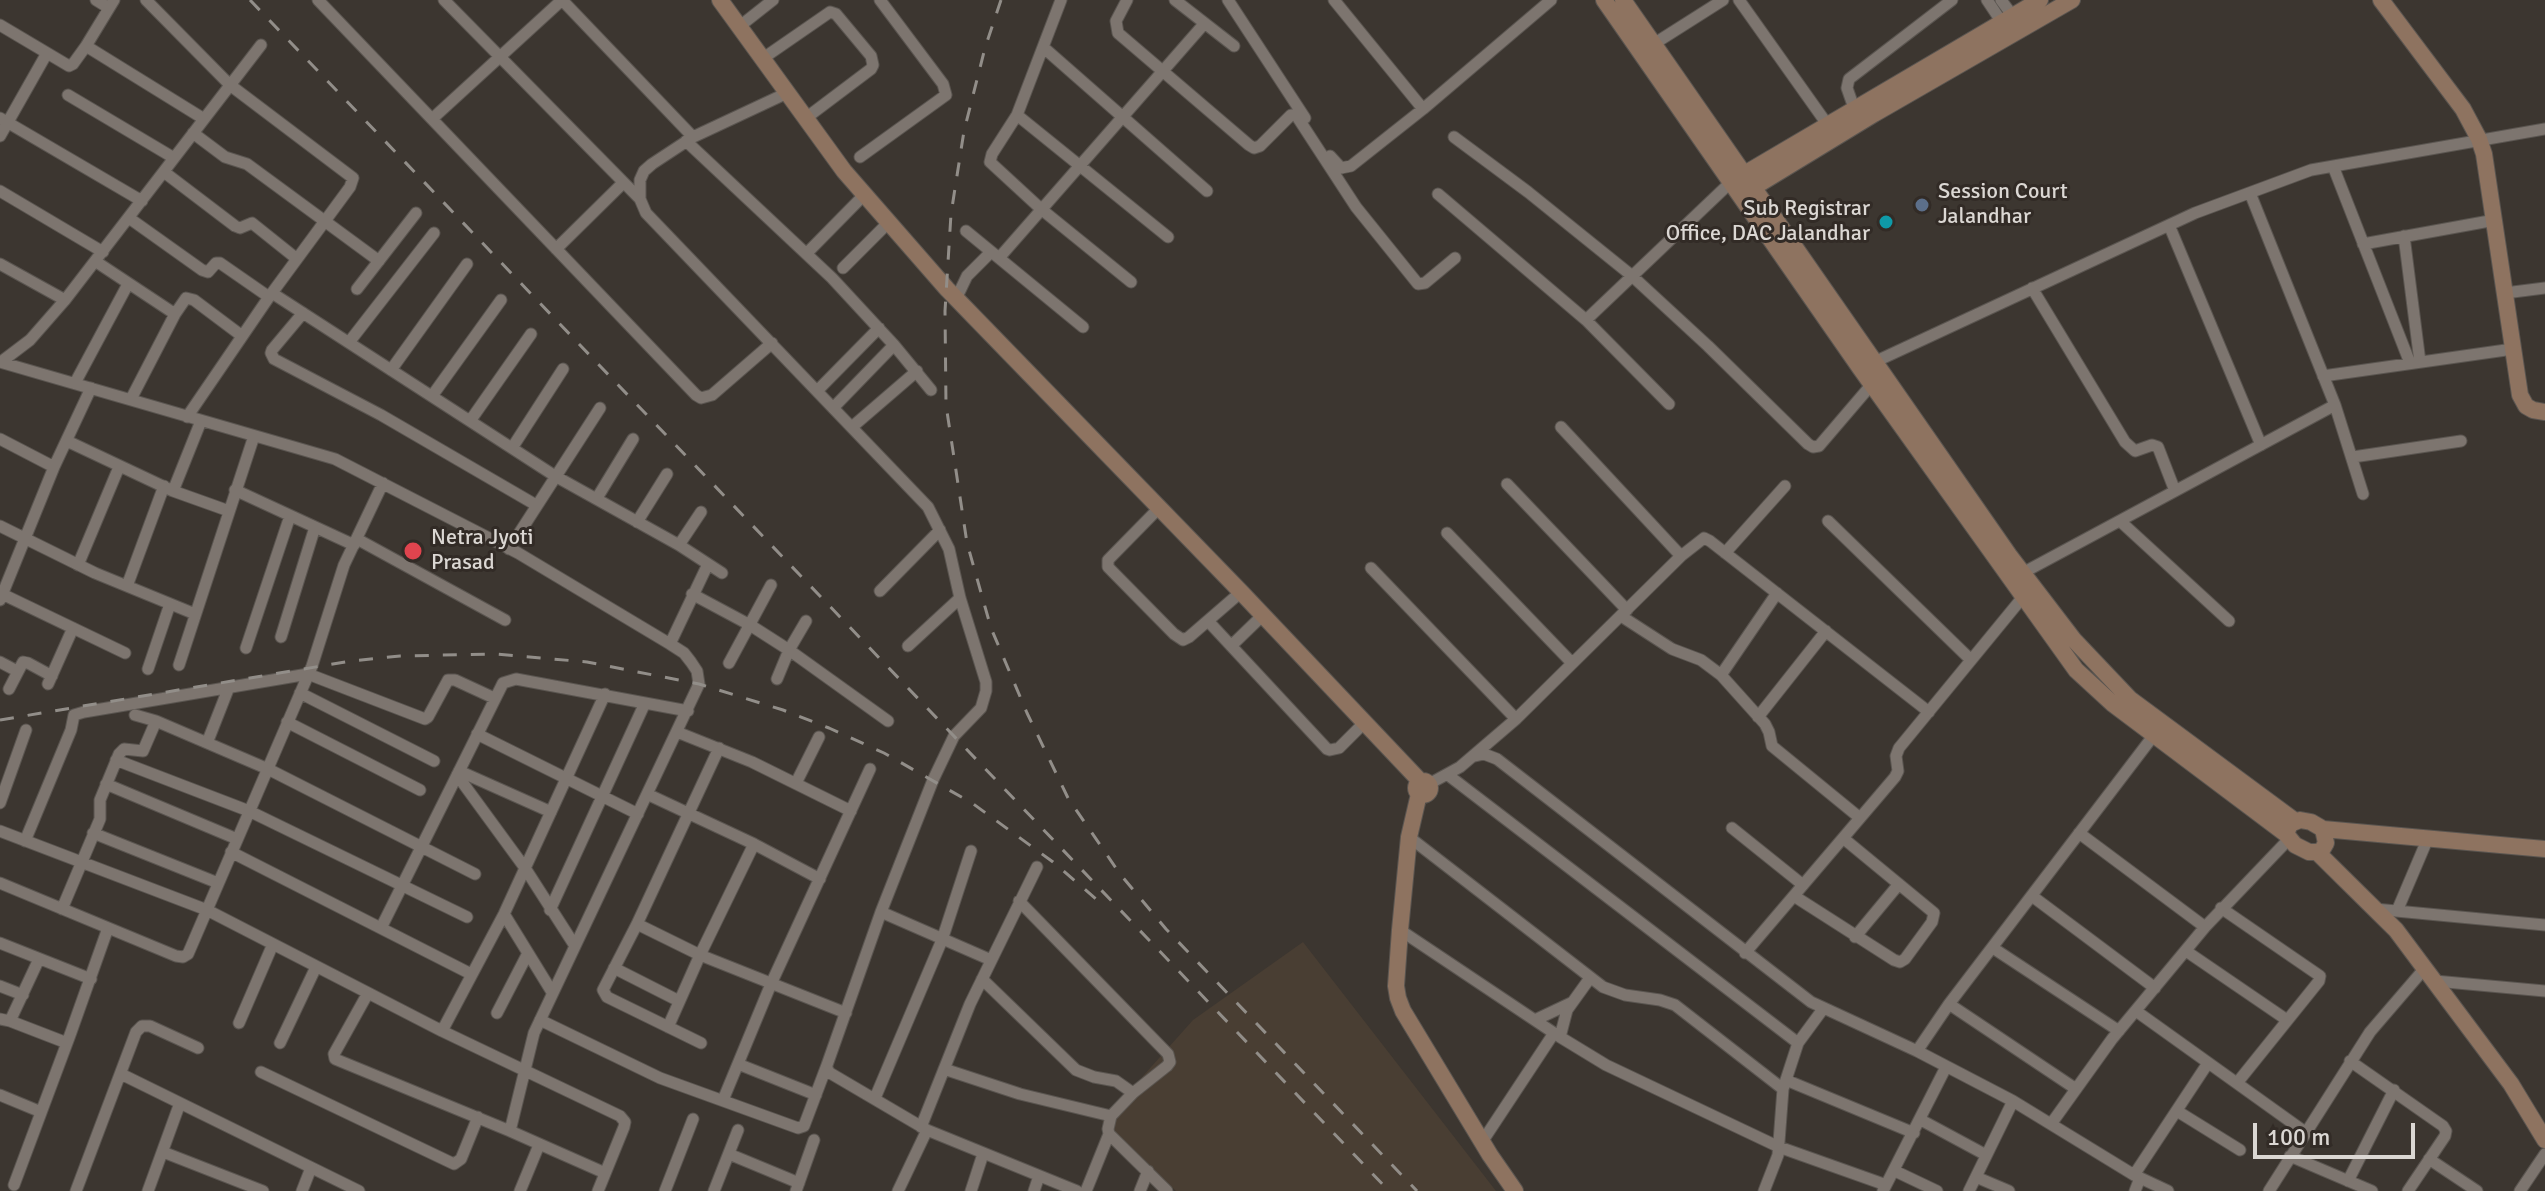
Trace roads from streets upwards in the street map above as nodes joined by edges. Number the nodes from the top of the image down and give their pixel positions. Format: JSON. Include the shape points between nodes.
{"nodes":[{"id":1,"x":96,"y":0,"type":"edge"},
{"id":2,"x":146,"y":0,"type":"edge"},
{"id":3,"x":318,"y":0,"type":"edge"},
{"id":4,"x":444,"y":0,"type":"edge"},
{"id":5,"x":562,"y":0,"type":"edge"},
{"id":6,"x":720,"y":0,"type":"edge"},
{"id":7,"x":773,"y":0,"type":"edge"},
{"id":8,"x":880,"y":0,"type":"edge"},
{"id":9,"x":1061,"y":0,"type":"edge"},
{"id":10,"x":1127,"y":0,"type":"edge"},
{"id":11,"x":1175,"y":0,"type":"edge"},
{"id":12,"x":1228,"y":0,"type":"edge"},
{"id":13,"x":1334,"y":0,"type":"edge"},
{"id":14,"x":1551,"y":0,"type":"edge"},
{"id":15,"x":1604,"y":0,"type":"edge"},
{"id":16,"x":1623,"y":0,"type":"edge"},
{"id":17,"x":1723,"y":0,"type":"edge"},
{"id":18,"x":1739,"y":0,"type":"edge"},
{"id":19,"x":1952,"y":0,"type":"edge"},
{"id":20,"x":1987,"y":0,"type":"edge"},
{"id":21,"x":2001,"y":0,"type":"edge"},
{"id":22,"x":2040,"y":0,"type":"edge"},
{"id":23,"x":2072,"y":0,"type":"edge"},
{"id":24,"x":2381,"y":0,"type":"edge"},
{"id":25,"x":111,"y":4,"type":"edge"},
{"id":26,"x":2007,"y":18,"type":"junction"},
{"id":27,"x":1204,"y":24,"type":"junction"},
{"id":28,"x":0,"y":25,"type":"edge"},
{"id":29,"x":740,"y":26,"type":"junction"},
{"id":30,"x":261,"y":45,"type":"dead end"},
{"id":31,"x":86,"y":46,"type":"junction"},
{"id":32,"x":1234,"y":46,"type":"dead end"},
{"id":33,"x":1043,"y":47,"type":"junction"},
{"id":34,"x":1648,"y":48,"type":"junction"},
{"id":35,"x":47,"y":53,"type":"junction"},
{"id":36,"x":499,"y":58,"type":"junction"},
{"id":37,"x":762,"y":59,"type":"junction"},
{"id":38,"x":1162,"y":72,"type":"junction"},
{"id":39,"x":230,"y":85,"type":"junction"},
{"id":40,"x":1905,"y":88,"type":"junction"},
{"id":41,"x":787,"y":93,"type":"junction"},
{"id":42,"x":68,"y":95,"type":"dead end"},
{"id":43,"x":1854,"y":108,"type":"junction"},
{"id":44,"x":1423,"y":109,"type":"junction"},
{"id":45,"x":1017,"y":115,"type":"junction"},
{"id":46,"x":1121,"y":116,"type":"junction"},
{"id":47,"x":806,"y":118,"type":"junction"},
{"id":48,"x":204,"y":119,"type":"junction"},
{"id":49,"x":432,"y":119,"type":"junction"},
{"id":50,"x":4,"y":120,"type":"edge"},
{"id":51,"x":1827,"y":124,"type":"junction"},
{"id":52,"x":2545,"y":129,"type":"edge"},
{"id":53,"x":193,"y":133,"type":"junction"},
{"id":54,"x":0,"y":136,"type":"edge"},
{"id":55,"x":1454,"y":137,"type":"dead end"},
{"id":56,"x":690,"y":139,"type":"junction"},
{"id":57,"x":2479,"y":139,"type":"junction"},
{"id":58,"x":860,"y":157,"type":"dead end"},
{"id":59,"x":174,"y":158,"type":"junction"},
{"id":60,"x":1079,"y":165,"type":"junction"},
{"id":61,"x":2333,"y":166,"type":"junction"},
{"id":62,"x":164,"y":172,"type":"junction"},
{"id":63,"x":623,"y":183,"type":"junction"},
{"id":64,"x":1742,"y":185,"type":"junction"},
{"id":65,"x":0,"y":191,"type":"edge"},
{"id":66,"x":1207,"y":191,"type":"dead end"},
{"id":67,"x":2250,"y":193,"type":"junction"},
{"id":68,"x":865,"y":194,"type":"junction"},
{"id":69,"x":1438,"y":194,"type":"dead end"},
{"id":70,"x":640,"y":199,"type":"junction"},
{"id":71,"x":142,"y":201,"type":"junction"},
{"id":72,"x":1041,"y":209,"type":"junction"},
{"id":73,"x":416,"y":213,"type":"dead end"},
{"id":74,"x":129,"y":218,"type":"junction"},
{"id":75,"x":2495,"y":220,"type":"junction"},
{"id":76,"x":326,"y":221,"type":"junction"},
{"id":77,"x":889,"y":222,"type":"junction"},
{"id":78,"x":2169,"y":225,"type":"junction"},
{"id":79,"x":966,"y":231,"type":"dead end"},
{"id":80,"x":434,"y":233,"type":"dead end"},
{"id":81,"x":2404,"y":236,"type":"junction"},
{"id":82,"x":1168,"y":237,"type":"dead end"},
{"id":83,"x":2363,"y":244,"type":"junction"},
{"id":84,"x":556,"y":249,"type":"junction"},
{"id":85,"x":807,"y":253,"type":"junction"},
{"id":86,"x":995,"y":255,"type":"junction"},
{"id":87,"x":99,"y":257,"type":"junction"},
{"id":88,"x":1455,"y":258,"type":"dead end"},
{"id":89,"x":297,"y":259,"type":"junction"},
{"id":90,"x":379,"y":261,"type":"junction"},
{"id":91,"x":0,"y":264,"type":"edge"},
{"id":92,"x":467,"y":264,"type":"dead end"},
{"id":93,"x":843,"y":268,"type":"dead end"},
{"id":94,"x":1631,"y":275,"type":"junction"},
{"id":95,"x":1131,"y":282,"type":"dead end"},
{"id":96,"x":128,"y":284,"type":"junction"},
{"id":97,"x":2032,"y":288,"type":"junction"},
{"id":98,"x":2545,"y":288,"type":"edge"},
{"id":99,"x":357,"y":289,"type":"dead end"},
{"id":100,"x":2505,"y":293,"type":"junction"},
{"id":101,"x":270,"y":295,"type":"junction"},
{"id":102,"x":956,"y":299,"type":"junction"},
{"id":103,"x":65,"y":300,"type":"junction"},
{"id":104,"x":501,"y":300,"type":"dead end"},
{"id":105,"x":303,"y":313,"type":"junction"},
{"id":106,"x":175,"y":314,"type":"junction"},
{"id":107,"x":1586,"y":320,"type":"junction"},
{"id":108,"x":1083,"y":327,"type":"dead end"},
{"id":109,"x":879,"y":328,"type":"junction"},
{"id":110,"x":531,"y":334,"type":"dead end"},
{"id":111,"x":242,"y":336,"type":"junction"},
{"id":112,"x":350,"y":341,"type":"junction"},
{"id":113,"x":772,"y":343,"type":"junction"},
{"id":114,"x":894,"y":345,"type":"junction"},
{"id":115,"x":2513,"y":349,"type":"junction"},
{"id":116,"x":1,"y":362,"type":"edge"},
{"id":117,"x":2415,"y":363,"type":"junction"},
{"id":118,"x":1867,"y":365,"type":"junction"},
{"id":119,"x":563,"y":369,"type":"dead end"},
{"id":120,"x":391,"y":370,"type":"junction"},
{"id":121,"x":917,"y":371,"type":"junction"},
{"id":122,"x":2323,"y":376,"type":"junction"},
{"id":123,"x":75,"y":383,"type":"junction"},
{"id":124,"x":1872,"y":384,"type":"junction"},
{"id":125,"x":91,"y":388,"type":"junction"},
{"id":126,"x":931,"y":390,"type":"dead end"},
{"id":127,"x":817,"y":391,"type":"junction"},
{"id":128,"x":432,"y":396,"type":"junction"},
{"id":129,"x":131,"y":399,"type":"junction"},
{"id":130,"x":1669,"y":404,"type":"dead end"},
{"id":131,"x":2335,"y":405,"type":"junction"},
{"id":132,"x":600,"y":408,"type":"dead end"},
{"id":133,"x":833,"y":408,"type":"junction"},
{"id":134,"x":2545,"y":412,"type":"edge"},
{"id":135,"x":187,"y":417,"type":"junction"},
{"id":136,"x":201,"y":421,"type":"junction"},
{"id":137,"x":470,"y":421,"type":"junction"},
{"id":138,"x":852,"y":427,"type":"junction"},
{"id":139,"x":1561,"y":427,"type":"dead end"},
{"id":140,"x":254,"y":436,"type":"junction"},
{"id":141,"x":0,"y":439,"type":"edge"},
{"id":142,"x":633,"y":439,"type":"dead end"},
{"id":143,"x":67,"y":441,"type":"junction"},
{"id":144,"x":2461,"y":441,"type":"dead end"},
{"id":145,"x":2261,"y":445,"type":"junction"},
{"id":146,"x":512,"y":448,"type":"junction"},
{"id":147,"x":2353,"y":457,"type":"junction"},
{"id":148,"x":54,"y":467,"type":"junction"},
{"id":149,"x":119,"y":467,"type":"junction"},
{"id":150,"x":667,"y":474,"type":"dead end"},
{"id":151,"x":555,"y":476,"type":"junction"},
{"id":152,"x":383,"y":483,"type":"junction"},
{"id":153,"x":1507,"y":484,"type":"dead end"},
{"id":154,"x":1785,"y":486,"type":"dead end"},
{"id":155,"x":168,"y":489,"type":"junction"},
{"id":156,"x":235,"y":490,"type":"junction"},
{"id":157,"x":2175,"y":491,"type":"junction"},
{"id":158,"x":2363,"y":494,"type":"dead end"},
{"id":159,"x":597,"y":498,"type":"junction"},
{"id":160,"x":536,"y":505,"type":"junction"},
{"id":161,"x":1159,"y":508,"type":"junction"},
{"id":162,"x":229,"y":511,"type":"junction"},
{"id":163,"x":701,"y":512,"type":"dead end"},
{"id":164,"x":290,"y":516,"type":"junction"},
{"id":165,"x":1828,"y":521,"type":"dead end"},
{"id":166,"x":2120,"y":521,"type":"junction"},
{"id":167,"x":637,"y":522,"type":"junction"},
{"id":168,"x":0,"y":526,"type":"edge"},
{"id":169,"x":315,"y":527,"type":"junction"},
{"id":170,"x":940,"y":530,"type":"junction"},
{"id":171,"x":1447,"y":533,"type":"dead end"},
{"id":172,"x":24,"y":539,"type":"junction"},
{"id":173,"x":355,"y":542,"type":"junction"},
{"id":174,"x":679,"y":545,"type":"junction"},
{"id":175,"x":509,"y":549,"type":"junction"},
{"id":176,"x":1725,"y":553,"type":"junction"},
{"id":177,"x":1681,"y":556,"type":"junction"},
{"id":178,"x":708,"y":564,"type":"junction"},
{"id":179,"x":78,"y":565,"type":"junction"},
{"id":180,"x":1371,"y":568,"type":"dead end"},
{"id":181,"x":722,"y":573,"type":"dead end"},
{"id":182,"x":2022,"y":584,"type":"junction"},
{"id":183,"x":771,"y":585,"type":"dead end"},
{"id":184,"x":127,"y":586,"type":"junction"},
{"id":185,"x":880,"y":591,"type":"dead end"},
{"id":186,"x":1241,"y":592,"type":"junction"},
{"id":187,"x":1777,"y":593,"type":"junction"},
{"id":188,"x":692,"y":594,"type":"junction"},
{"id":189,"x":1,"y":596,"type":"edge"},
{"id":190,"x":960,"y":598,"type":"junction"},
{"id":191,"x":170,"y":604,"type":"junction"},
{"id":192,"x":1624,"y":613,"type":"junction"},
{"id":193,"x":195,"y":614,"type":"junction"},
{"id":194,"x":1263,"y":615,"type":"junction"},
{"id":195,"x":505,"y":620,"type":"dead end"},
{"id":196,"x":806,"y":621,"type":"dead end"},
{"id":197,"x":1208,"y":621,"type":"junction"},
{"id":198,"x":2229,"y":621,"type":"dead end"},
{"id":199,"x":750,"y":625,"type":"junction"},
{"id":200,"x":73,"y":628,"type":"junction"},
{"id":201,"x":1826,"y":631,"type":"junction"},
{"id":202,"x":281,"y":637,"type":"dead end"},
{"id":203,"x":670,"y":644,"type":"junction"},
{"id":204,"x":908,"y":646,"type":"dead end"},
{"id":205,"x":1231,"y":646,"type":"junction"},
{"id":206,"x":246,"y":648,"type":"dead end"},
{"id":207,"x":789,"y":650,"type":"junction"},
{"id":208,"x":125,"y":653,"type":"dead end"},
{"id":209,"x":1971,"y":660,"type":"junction"},
{"id":210,"x":0,"y":662,"type":"edge"},
{"id":211,"x":729,"y":663,"type":"dead end"},
{"id":212,"x":1572,"y":663,"type":"junction"},
{"id":213,"x":179,"y":665,"type":"dead end"},
{"id":214,"x":148,"y":669,"type":"dead end"},
{"id":215,"x":17,"y":671,"type":"junction"},
{"id":216,"x":308,"y":674,"type":"junction"},
{"id":217,"x":1721,"y":675,"type":"junction"},
{"id":218,"x":777,"y":679,"type":"dead end"},
{"id":219,"x":229,"y":687,"type":"junction"},
{"id":220,"x":9,"y":689,"type":"dead end"},
{"id":221,"x":300,"y":693,"type":"junction"},
{"id":222,"x":605,"y":694,"type":"junction"},
{"id":223,"x":494,"y":698,"type":"junction"},
{"id":224,"x":645,"y":703,"type":"junction"},
{"id":225,"x":688,"y":711,"type":"junction"},
{"id":226,"x":1929,"y":712,"type":"junction"},
{"id":227,"x":135,"y":715,"type":"dead end"},
{"id":228,"x":1758,"y":717,"type":"junction"},
{"id":229,"x":1516,"y":719,"type":"junction"},
{"id":230,"x":156,"y":721,"type":"junction"},
{"id":231,"x":888,"y":721,"type":"dead end"},
{"id":232,"x":287,"y":722,"type":"junction"},
{"id":233,"x":1365,"y":722,"type":"junction"},
{"id":234,"x":26,"y":730,"type":"dead end"},
{"id":235,"x":2158,"y":730,"type":"junction"},
{"id":236,"x":677,"y":732,"type":"junction"},
{"id":237,"x":477,"y":734,"type":"junction"},
{"id":238,"x":819,"y":737,"type":"dead end"},
{"id":239,"x":207,"y":743,"type":"junction"},
{"id":240,"x":719,"y":748,"type":"junction"},
{"id":241,"x":1475,"y":756,"type":"junction"},
{"id":242,"x":116,"y":760,"type":"junction"},
{"id":243,"x":434,"y":761,"type":"dead end"},
{"id":244,"x":268,"y":769,"type":"junction"},
{"id":245,"x":870,"y":769,"type":"dead end"},
{"id":246,"x":458,"y":773,"type":"junction"},
{"id":247,"x":1448,"y":775,"type":"junction"},
{"id":248,"x":566,"y":778,"type":"junction"},
{"id":249,"x":796,"y":783,"type":"junction"},
{"id":250,"x":106,"y":784,"type":"junction"},
{"id":251,"x":1423,"y":787,"type":"junction"},
{"id":252,"x":420,"y":790,"type":"dead end"},
{"id":253,"x":647,"y":794,"type":"junction"},
{"id":254,"x":602,"y":796,"type":"junction"},
{"id":255,"x":0,"y":803,"type":"edge"},
{"id":256,"x":249,"y":811,"type":"junction"},
{"id":257,"x":851,"y":811,"type":"junction"},
{"id":258,"x":551,"y":812,"type":"junction"},
{"id":259,"x":688,"y":813,"type":"junction"},
{"id":260,"x":638,"y":814,"type":"junction"},
{"id":261,"x":1860,"y":818,"type":"junction"},
{"id":262,"x":1732,"y":828,"type":"dead end"},
{"id":263,"x":2323,"y":829,"type":"junction"},
{"id":264,"x":0,"y":831,"type":"edge"},
{"id":265,"x":2290,"y":831,"type":"junction"},
{"id":266,"x":93,"y":833,"type":"junction"},
{"id":267,"x":2079,"y":833,"type":"junction"},
{"id":268,"x":1409,"y":837,"type":"junction"},
{"id":269,"x":1843,"y":838,"type":"junction"},
{"id":270,"x":2428,"y":838,"type":"junction"},
{"id":271,"x":237,"y":839,"type":"junction"},
{"id":272,"x":25,"y":841,"type":"junction"},
{"id":273,"x":754,"y":844,"type":"junction"},
{"id":274,"x":421,"y":847,"type":"junction"},
{"id":275,"x":2545,"y":849,"type":"edge"},
{"id":276,"x":971,"y":851,"type":"dead end"},
{"id":277,"x":231,"y":852,"type":"junction"},
{"id":278,"x":2317,"y":852,"type":"junction"},
{"id":279,"x":80,"y":862,"type":"junction"},
{"id":280,"x":1037,"y":867,"type":"dead end"},
{"id":281,"x":525,"y":868,"type":"junction"},
{"id":282,"x":475,"y":874,"type":"dead end"},
{"id":283,"x":820,"y":879,"type":"junction"},
{"id":284,"x":0,"y":883,"type":"edge"},
{"id":285,"x":218,"y":883,"type":"junction"},
{"id":286,"x":1899,"y":884,"type":"junction"},
{"id":287,"x":1803,"y":885,"type":"junction"},
{"id":288,"x":402,"y":886,"type":"junction"},
{"id":289,"x":1794,"y":896,"type":"junction"},
{"id":290,"x":2032,"y":896,"type":"junction"},
{"id":291,"x":1019,"y":901,"type":"junction"},
{"id":292,"x":2221,"y":908,"type":"junction"},
{"id":293,"x":62,"y":909,"type":"junction"},
{"id":294,"x":2375,"y":909,"type":"junction"},
{"id":295,"x":207,"y":910,"type":"junction"},
{"id":296,"x":550,"y":910,"type":"junction"},
{"id":297,"x":2397,"y":911,"type":"junction"},
{"id":298,"x":881,"y":912,"type":"junction"},
{"id":299,"x":504,"y":914,"type":"junction"},
{"id":300,"x":467,"y":917,"type":"dead end"},
{"id":301,"x":637,"y":924,"type":"junction"},
{"id":302,"x":2545,"y":925,"type":"edge"},
{"id":303,"x":2205,"y":927,"type":"junction"},
{"id":304,"x":108,"y":928,"type":"junction"},
{"id":305,"x":381,"y":928,"type":"junction"},
{"id":306,"x":1400,"y":930,"type":"junction"},
{"id":307,"x":1855,"y":937,"type":"junction"},
{"id":308,"x":942,"y":940,"type":"junction"},
{"id":309,"x":0,"y":943,"type":"edge"},
{"id":310,"x":273,"y":944,"type":"junction"},
{"id":311,"x":575,"y":946,"type":"junction"},
{"id":312,"x":1993,"y":948,"type":"junction"},
{"id":313,"x":2186,"y":951,"type":"junction"},
{"id":314,"x":528,"y":953,"type":"junction"},
{"id":315,"x":1745,"y":953,"type":"junction"},
{"id":316,"x":700,"y":955,"type":"junction"},
{"id":317,"x":39,"y":959,"type":"junction"},
{"id":318,"x":991,"y":960,"type":"junction"},
{"id":319,"x":316,"y":967,"type":"junction"},
{"id":320,"x":614,"y":968,"type":"junction"},
{"id":321,"x":471,"y":974,"type":"junction"},
{"id":322,"x":2430,"y":974,"type":"junction"},
{"id":323,"x":1590,"y":978,"type":"junction"},
{"id":324,"x":91,"y":979,"type":"junction"},
{"id":325,"x":982,"y":979,"type":"junction"},
{"id":326,"x":771,"y":984,"type":"junction"},
{"id":327,"x":0,"y":986,"type":"edge"},
{"id":328,"x":2155,"y":988,"type":"junction"},
{"id":329,"x":2545,"y":991,"type":"edge"},
{"id":330,"x":552,"y":992,"type":"junction"},
{"id":331,"x":368,"y":993,"type":"junction"},
{"id":332,"x":23,"y":995,"type":"junction"},
{"id":333,"x":679,"y":1001,"type":"junction"},
{"id":334,"x":1571,"y":1002,"type":"junction"},
{"id":335,"x":1949,"y":1004,"type":"junction"},
{"id":336,"x":1823,"y":1009,"type":"junction"},
{"id":337,"x":2136,"y":1011,"type":"junction"},
{"id":338,"x":497,"y":1013,"type":"dead end"},
{"id":339,"x":846,"y":1013,"type":"junction"},
{"id":340,"x":5,"y":1020,"type":"edge"},
{"id":341,"x":540,"y":1020,"type":"junction"},
{"id":342,"x":1535,"y":1020,"type":"junction"},
{"id":343,"x":2287,"y":1020,"type":"junction"},
{"id":344,"x":239,"y":1023,"type":"dead end"},
{"id":345,"x":668,"y":1027,"type":"junction"},
{"id":346,"x":442,"y":1031,"type":"junction"},
{"id":347,"x":2119,"y":1031,"type":"junction"},
{"id":348,"x":1557,"y":1035,"type":"junction"},
{"id":349,"x":67,"y":1043,"type":"junction"},
{"id":350,"x":280,"y":1043,"type":"dead end"},
{"id":351,"x":701,"y":1043,"type":"dead end"},
{"id":352,"x":1798,"y":1043,"type":"junction"},
{"id":353,"x":198,"y":1048,"type":"dead end"},
{"id":354,"x":1917,"y":1051,"type":"junction"},
{"id":355,"x":2350,"y":1061,"type":"junction"},
{"id":356,"x":2208,"y":1063,"type":"junction"},
{"id":357,"x":738,"y":1064,"type":"junction"},
{"id":358,"x":827,"y":1065,"type":"junction"},
{"id":359,"x":1946,"y":1067,"type":"junction"},
{"id":360,"x":526,"y":1069,"type":"junction"},
{"id":361,"x":944,"y":1069,"type":"junction"},
{"id":362,"x":261,"y":1072,"type":"dead end"},
{"id":363,"x":121,"y":1074,"type":"junction"},
{"id":364,"x":2237,"y":1083,"type":"junction"},
{"id":365,"x":1784,"y":1084,"type":"junction"},
{"id":366,"x":2076,"y":1089,"type":"junction"},
{"id":367,"x":2394,"y":1090,"type":"junction"},
{"id":368,"x":1133,"y":1093,"type":"junction"},
{"id":369,"x":0,"y":1095,"type":"edge"},
{"id":370,"x":816,"y":1095,"type":"junction"},
{"id":371,"x":875,"y":1098,"type":"junction"},
{"id":372,"x":723,"y":1100,"type":"junction"},
{"id":373,"x":2013,"y":1101,"type":"junction"},
{"id":374,"x":180,"y":1103,"type":"junction"},
{"id":375,"x":2177,"y":1111,"type":"junction"},
{"id":376,"x":41,"y":1112,"type":"junction"},
{"id":377,"x":1111,"y":1116,"type":"junction"},
{"id":378,"x":478,"y":1117,"type":"junction"},
{"id":379,"x":693,"y":1119,"type":"dead end"},
{"id":380,"x":1921,"y":1120,"type":"junction"},
{"id":381,"x":2051,"y":1124,"type":"junction"},
{"id":382,"x":924,"y":1129,"type":"junction"},
{"id":383,"x":738,"y":1130,"type":"dead end"},
{"id":384,"x":510,"y":1131,"type":"junction"},
{"id":385,"x":2305,"y":1132,"type":"junction"},
{"id":386,"x":1914,"y":1133,"type":"junction"},
{"id":387,"x":1109,"y":1134,"type":"junction"},
{"id":388,"x":814,"y":1140,"type":"dead end"},
{"id":389,"x":2545,"y":1140,"type":"edge"},
{"id":390,"x":1482,"y":1142,"type":"junction"},
{"id":391,"x":539,"y":1145,"type":"junction"},
{"id":392,"x":1779,"y":1147,"type":"junction"},
{"id":393,"x":2240,"y":1150,"type":"dead end"},
{"id":394,"x":163,"y":1152,"type":"junction"},
{"id":395,"x":729,"y":1154,"type":"junction"},
{"id":396,"x":983,"y":1154,"type":"junction"},
{"id":397,"x":2545,"y":1154,"type":"edge"},
{"id":398,"x":1986,"y":1155,"type":"junction"},
{"id":399,"x":2290,"y":1156,"type":"junction"},
{"id":400,"x":2429,"y":1159,"type":"junction"},
{"id":401,"x":311,"y":1168,"type":"junction"},
{"id":402,"x":1148,"y":1171,"type":"junction"},
{"id":403,"x":1895,"y":1171,"type":"junction"},
{"id":404,"x":605,"y":1173,"type":"junction"},
{"id":405,"x":1039,"y":1176,"type":"junction"},
{"id":406,"x":1976,"y":1177,"type":"junction"},
{"id":407,"x":2137,"y":1177,"type":"junction"},
{"id":408,"x":2348,"y":1181,"type":"junction"},
{"id":409,"x":14,"y":1185,"type":"dead end"},
{"id":410,"x":797,"y":1187,"type":"edge"},
{"id":411,"x":1884,"y":1188,"type":"edge"},
{"id":412,"x":76,"y":1191,"type":"edge"},
{"id":413,"x":148,"y":1191,"type":"edge"},
{"id":414,"x":263,"y":1191,"type":"edge"},
{"id":415,"x":302,"y":1191,"type":"edge"},
{"id":416,"x":359,"y":1191,"type":"edge"},
{"id":417,"x":520,"y":1191,"type":"edge"},
{"id":418,"x":598,"y":1191,"type":"edge"},
{"id":419,"x":665,"y":1191,"type":"edge"},
{"id":420,"x":714,"y":1191,"type":"edge"},
{"id":421,"x":898,"y":1191,"type":"edge"},
{"id":422,"x":971,"y":1191,"type":"edge"},
{"id":423,"x":1034,"y":1191,"type":"edge"},
{"id":424,"x":1077,"y":1191,"type":"edge"},
{"id":425,"x":1086,"y":1191,"type":"edge"},
{"id":426,"x":1140,"y":1191,"type":"edge"},
{"id":427,"x":1167,"y":1191,"type":"edge"},
{"id":428,"x":1515,"y":1191,"type":"edge"},
{"id":429,"x":1764,"y":1191,"type":"edge"},
{"id":430,"x":1937,"y":1191,"type":"edge"},
{"id":431,"x":1969,"y":1191,"type":"edge"},
{"id":432,"x":2009,"y":1191,"type":"edge"},
{"id":433,"x":2135,"y":1191,"type":"edge"},
{"id":434,"x":2168,"y":1191,"type":"edge"},
{"id":435,"x":2269,"y":1191,"type":"edge"},
{"id":436,"x":2372,"y":1191,"type":"edge"},
{"id":437,"x":2408,"y":1191,"type":"edge"},
{"id":438,"x":2477,"y":1191,"type":"edge"},
{"id":439,"x":2520,"y":1191,"type":"edge"}],
"edges":[{"from":1,"to":25,"type":"street"},
{"from":2,"to":39,"type":"street"},
{"from":3,"to":49,"type":"street"},
{"from":4,"to":36,"type":"street"},
{"from":5,"to":36,"type":"street"},
{"from":5,"to":56,"type":"street"},
{"from":6,"to":29,"type":"street"},
{"from":7,"to":29,"type":"street"},
{"from":8,"to":58,"type":"street","via":[[946,95]]},
{"from":9,"to":33,"type":"street"},
{"from":10,"to":38,"type":"street","via":[[1116,29]]},
{"from":11,"to":27,"type":"street"},
{"from":12,"to":44,"type":"street","via":[[1341,168],[1351,166]]},
{"from":13,"to":44,"type":"street"},
{"from":14,"to":44,"type":"street"},
{"from":15,"to":34,"type":"street"},
{"from":16,"to":34,"type":"street"},
{"from":17,"to":34,"type":"street"},
{"from":18,"to":51,"type":"street"},
{"from":19,"to":43,"type":"street","via":[[1849,79]]},
{"from":20,"to":26,"type":"street"},
{"from":21,"to":26,"type":"street"},
{"from":22,"to":26,"type":"street"},
{"from":23,"to":40,"type":"street"},
{"from":24,"to":57,"type":"street","via":[[2463,109]]},
{"from":25,"to":31,"type":"street"},
{"from":26,"to":40,"type":"street"},
{"from":27,"to":32,"type":"street"},
{"from":27,"to":38,"type":"street"},
{"from":28,"to":35,"type":"street"},
{"from":29,"to":37,"type":"street"},
{"from":30,"to":39,"type":"street"},
{"from":31,"to":35,"type":"street","via":[[69,66]]},
{"from":31,"to":48,"type":"street"},
{"from":33,"to":45,"type":"street"},
{"from":33,"to":46,"type":"street"},
{"from":34,"to":64,"type":"street"},
{"from":35,"to":50,"type":"street"},
{"from":36,"to":49,"type":"street"},
{"from":36,"to":63,"type":"street"},
{"from":37,"to":41,"type":"street"},
{"from":37,"to":47,"type":"street","via":[[830,12],[871,56],[871,69]]},
{"from":38,"to":46,"type":"street"},
{"from":38,"to":88,"type":"street","via":[[1254,148],[1296,115],[1356,207],[1418,284]]},
{"from":39,"to":48,"type":"street"},
{"from":39,"to":76,"type":"street","via":[[353,178]]},
{"from":40,"to":43,"type":"street"},
{"from":40,"to":64,"type":"street"},
{"from":41,"to":47,"type":"street"},
{"from":41,"to":56,"type":"street"},
{"from":42,"to":59,"type":"street"},
{"from":43,"to":51,"type":"street"},
{"from":45,"to":60,"type":"street"},
{"from":45,"to":72,"type":"street","via":[[990,162]]},
{"from":46,"to":60,"type":"street"},
{"from":46,"to":66,"type":"street"},
{"from":47,"to":68,"type":"street"},
{"from":48,"to":53,"type":"street"},
{"from":49,"to":84,"type":"street"},
{"from":50,"to":54,"type":"street"},
{"from":50,"to":71,"type":"street"},
{"from":51,"to":64,"type":"street"},
{"from":52,"to":57,"type":"street"},
{"from":53,"to":59,"type":"street"},
{"from":53,"to":76,"type":"street"},
{"from":55,"to":94,"type":"street"},
{"from":56,"to":70,"type":"street","via":[[644,171]]},
{"from":56,"to":85,"type":"street"},
{"from":57,"to":61,"type":"street"},
{"from":57,"to":75,"type":"street"},
{"from":59,"to":62,"type":"street"},
{"from":60,"to":72,"type":"street"},
{"from":60,"to":82,"type":"street"},
{"from":61,"to":67,"type":"street"},
{"from":61,"to":83,"type":"street"},
{"from":62,"to":71,"type":"street"},
{"from":62,"to":89,"type":"street","via":[[235,226],[252,223]]},
{"from":63,"to":70,"type":"street"},
{"from":63,"to":84,"type":"street"},
{"from":64,"to":94,"type":"street"},
{"from":64,"to":118,"type":"street"},
{"from":65,"to":87,"type":"street"},
{"from":67,"to":78,"type":"street"},
{"from":67,"to":122,"type":"street"},
{"from":68,"to":77,"type":"street"},
{"from":68,"to":85,"type":"street"},
{"from":69,"to":107,"type":"street"},
{"from":70,"to":113,"type":"street","via":[[646,213]]},
{"from":71,"to":74,"type":"street"},
{"from":72,"to":86,"type":"street"},
{"from":72,"to":95,"type":"street"},
{"from":73,"to":90,"type":"street"},
{"from":74,"to":87,"type":"street"},
{"from":74,"to":101,"type":"street","via":[[202,270],[208,272],[220,263]]},
{"from":75,"to":81,"type":"street"},
{"from":75,"to":100,"type":"street"},
{"from":76,"to":89,"type":"street"},
{"from":76,"to":90,"type":"street"},
{"from":77,"to":93,"type":"street"},
{"from":77,"to":102,"type":"street"},
{"from":78,"to":97,"type":"street"},
{"from":78,"to":145,"type":"street"},
{"from":79,"to":86,"type":"street"},
{"from":80,"to":112,"type":"street"},
{"from":81,"to":83,"type":"street"},
{"from":81,"to":117,"type":"street"},
{"from":83,"to":117,"type":"street"},
{"from":84,"to":113,"type":"street","via":[[701,398],[712,395]]},
{"from":85,"to":109,"type":"street"},
{"from":86,"to":102,"type":"street","via":[[967,276]]},
{"from":86,"to":108,"type":"street"},
{"from":87,"to":96,"type":"street"},
{"from":87,"to":103,"type":"street"},
{"from":89,"to":101,"type":"street"},
{"from":90,"to":99,"type":"street"},
{"from":91,"to":103,"type":"street"},
{"from":92,"to":120,"type":"street"},
{"from":94,"to":107,"type":"street"},
{"from":94,"to":124,"type":"street","via":[[1813,447]]},
{"from":96,"to":106,"type":"street"},
{"from":96,"to":123,"type":"street"},
{"from":97,"to":118,"type":"street"},
{"from":97,"to":157,"type":"street","via":[[2125,442],[2135,451],[2158,447]]},
{"from":98,"to":100,"type":"street"},
{"from":100,"to":115,"type":"street"},
{"from":101,"to":105,"type":"street"},
{"from":101,"to":111,"type":"street"},
{"from":102,"to":161,"type":"street"},
{"from":103,"to":116,"type":"street","via":[[30,340]]},
{"from":104,"to":128,"type":"street"},
{"from":105,"to":112,"type":"street"},
{"from":105,"to":160,"type":"street","via":[[272,350],[274,359]]},
{"from":106,"to":111,"type":"street","via":[[190,298]]},
{"from":106,"to":129,"type":"street"},
{"from":107,"to":130,"type":"street"},
{"from":109,"to":114,"type":"street"},
{"from":109,"to":127,"type":"street"},
{"from":110,"to":137,"type":"street"},
{"from":111,"to":135,"type":"street"},
{"from":112,"to":120,"type":"street"},
{"from":113,"to":127,"type":"street"},
{"from":114,"to":121,"type":"street"},
{"from":114,"to":133,"type":"street"},
{"from":115,"to":117,"type":"street"},
{"from":115,"to":134,"type":"street","via":[[2523,402]]},
{"from":116,"to":123,"type":"street"},
{"from":117,"to":122,"type":"street"},
{"from":118,"to":124,"type":"street"},
{"from":118,"to":182,"type":"street"},
{"from":119,"to":146,"type":"street"},
{"from":120,"to":128,"type":"street"},
{"from":121,"to":126,"type":"street"},
{"from":121,"to":138,"type":"street"},
{"from":122,"to":131,"type":"street"},
{"from":123,"to":125,"type":"street"},
{"from":124,"to":182,"type":"street"},
{"from":125,"to":129,"type":"street"},
{"from":125,"to":143,"type":"street"},
{"from":127,"to":133,"type":"street"},
{"from":128,"to":137,"type":"street"},
{"from":129,"to":135,"type":"street"},
{"from":131,"to":145,"type":"street"},
{"from":131,"to":147,"type":"street"},
{"from":132,"to":151,"type":"street"},
{"from":133,"to":138,"type":"street"},
{"from":135,"to":136,"type":"street"},
{"from":136,"to":140,"type":"street"},
{"from":136,"to":155,"type":"street"},
{"from":137,"to":146,"type":"street"},
{"from":138,"to":170,"type":"street","via":[[918,495]]},
{"from":139,"to":177,"type":"street"},
{"from":140,"to":152,"type":"street","via":[[335,459]]},
{"from":140,"to":156,"type":"street"},
{"from":141,"to":148,"type":"street"},
{"from":142,"to":159,"type":"street"},
{"from":143,"to":148,"type":"street"},
{"from":143,"to":149,"type":"street"},
{"from":144,"to":147,"type":"street"},
{"from":145,"to":157,"type":"street"},
{"from":146,"to":151,"type":"street"},
{"from":147,"to":158,"type":"street"},
{"from":148,"to":172,"type":"street"},
{"from":149,"to":155,"type":"street"},
{"from":149,"to":179,"type":"street"},
{"from":150,"to":167,"type":"street"},
{"from":151,"to":159,"type":"street"},
{"from":151,"to":160,"type":"street"},
{"from":152,"to":173,"type":"street"},
{"from":152,"to":175,"type":"street"},
{"from":153,"to":192,"type":"street"},
{"from":154,"to":176,"type":"street"},
{"from":155,"to":162,"type":"street"},
{"from":155,"to":184,"type":"street"},
{"from":156,"to":162,"type":"street"},
{"from":156,"to":164,"type":"street"},
{"from":157,"to":166,"type":"street"},
{"from":159,"to":167,"type":"street"},
{"from":160,"to":175,"type":"street"},
{"from":161,"to":186,"type":"street"},
{"from":161,"to":197,"type":"street","via":[[1108,560],[1108,567],[1178,638],[1186,639]]},
{"from":162,"to":193,"type":"street"},
{"from":163,"to":174,"type":"street"},
{"from":164,"to":169,"type":"street"},
{"from":164,"to":206,"type":"street"},
{"from":165,"to":209,"type":"street"},
{"from":166,"to":182,"type":"street"},
{"from":166,"to":198,"type":"street"},
{"from":167,"to":174,"type":"street"},
{"from":168,"to":172,"type":"street"},
{"from":169,"to":173,"type":"street"},
{"from":169,"to":202,"type":"street"},
{"from":170,"to":185,"type":"street"},
{"from":170,"to":190,"type":"street"},
{"from":171,"to":212,"type":"street"},
{"from":172,"to":179,"type":"street"},
{"from":172,"to":189,"type":"street"},
{"from":173,"to":195,"type":"street"},
{"from":173,"to":216,"type":"street"},
{"from":174,"to":178,"type":"street"},
{"from":175,"to":203,"type":"street"},
{"from":176,"to":177,"type":"street","via":[[1704,538]]},
{"from":176,"to":187,"type":"street"},
{"from":177,"to":192,"type":"street"},
{"from":178,"to":181,"type":"street"},
{"from":178,"to":188,"type":"street"},
{"from":179,"to":184,"type":"street"},
{"from":180,"to":229,"type":"street"},
{"from":182,"to":209,"type":"street"},
{"from":182,"to":235,"type":"street","via":[[2076,670],[2113,704]]},
{"from":183,"to":199,"type":"street"},
{"from":184,"to":191,"type":"street"},
{"from":186,"to":194,"type":"street"},
{"from":186,"to":197,"type":"street"},
{"from":187,"to":201,"type":"street"},
{"from":187,"to":217,"type":"street"},
{"from":188,"to":199,"type":"street"},
{"from":188,"to":203,"type":"street"},
{"from":189,"to":200,"type":"street"},
{"from":190,"to":204,"type":"street"},
{"from":190,"to":298,"type":"street","via":[[983,669],[984,699],[947,747]]},
{"from":191,"to":193,"type":"street"},
{"from":191,"to":214,"type":"street"},
{"from":192,"to":212,"type":"street"},
{"from":192,"to":217,"type":"street","via":[[1672,649]]},
{"from":193,"to":213,"type":"street"},
{"from":194,"to":205,"type":"street"},
{"from":194,"to":233,"type":"street"},
{"from":196,"to":207,"type":"street"},
{"from":197,"to":205,"type":"street"},
{"from":199,"to":207,"type":"street"},
{"from":199,"to":211,"type":"street"},
{"from":200,"to":208,"type":"street"},
{"from":200,"to":215,"type":"street","via":[[50,680],[25,662]]},
{"from":201,"to":226,"type":"street"},
{"from":201,"to":228,"type":"street"},
{"from":203,"to":225,"type":"street","via":[[697,671],[699,684]]},
{"from":205,"to":233,"type":"street","via":[[1327,749],[1339,748]]},
{"from":207,"to":218,"type":"street"},
{"from":207,"to":231,"type":"street"},
{"from":209,"to":226,"type":"street"},
{"from":210,"to":215,"type":"street"},
{"from":212,"to":229,"type":"street"},
{"from":215,"to":220,"type":"street"},
{"from":216,"to":219,"type":"street"},
{"from":216,"to":221,"type":"street"},
{"from":216,"to":223,"type":"street","via":[[425,719],[448,680]]},
{"from":217,"to":228,"type":"street"},
{"from":219,"to":239,"type":"street"},
{"from":219,"to":272,"type":"street","via":[[74,715]]},
{"from":221,"to":232,"type":"street"},
{"from":221,"to":243,"type":"street"},
{"from":222,"to":223,"type":"street","via":[[516,679],[503,683]]},
{"from":222,"to":224,"type":"street"},
{"from":222,"to":248,"type":"street"},
{"from":223,"to":237,"type":"street"},
{"from":224,"to":225,"type":"street"},
{"from":224,"to":254,"type":"street"},
{"from":225,"to":236,"type":"street"},
{"from":226,"to":261,"type":"street","via":[[1897,752],[1895,777]]},
{"from":227,"to":230,"type":"street"},
{"from":228,"to":261,"type":"street","via":[[1772,746]]},
{"from":229,"to":241,"type":"street"},
{"from":230,"to":239,"type":"street"},
{"from":230,"to":242,"type":"street","via":[[143,751],[124,749]]},
{"from":232,"to":244,"type":"street"},
{"from":232,"to":252,"type":"street"},
{"from":233,"to":251,"type":"street"},
{"from":234,"to":255,"type":"street"},
{"from":235,"to":265,"type":"street"},
{"from":235,"to":267,"type":"street"},
{"from":236,"to":240,"type":"street"},
{"from":236,"to":253,"type":"street"},
{"from":237,"to":246,"type":"street"},
{"from":237,"to":248,"type":"street"},
{"from":238,"to":249,"type":"street"},
{"from":239,"to":244,"type":"street"},
{"from":240,"to":249,"type":"street"},
{"from":240,"to":259,"type":"street"},
{"from":241,"to":247,"type":"street"},
{"from":241,"to":315,"type":"street","via":[[1497,759]]},
{"from":242,"to":250,"type":"street"},
{"from":242,"to":256,"type":"street"},
{"from":244,"to":256,"type":"street"},
{"from":244,"to":274,"type":"street"},
{"from":245,"to":257,"type":"street"},
{"from":246,"to":258,"type":"street"},
{"from":246,"to":274,"type":"street"},
{"from":246,"to":281,"type":"street"},
{"from":247,"to":251,"type":"street"},
{"from":247,"to":352,"type":"street"},
{"from":248,"to":254,"type":"street"},
{"from":248,"to":258,"type":"street"},
{"from":249,"to":257,"type":"street"},
{"from":250,"to":266,"type":"street"},
{"from":250,"to":271,"type":"street"},
{"from":251,"to":268,"type":"street"},
{"from":253,"to":259,"type":"street"},
{"from":253,"to":260,"type":"street"},
{"from":254,"to":260,"type":"street"},
{"from":254,"to":296,"type":"street"},
{"from":256,"to":271,"type":"street"},
{"from":256,"to":288,"type":"street"},
{"from":257,"to":283,"type":"street"},
{"from":258,"to":281,"type":"street"},
{"from":259,"to":273,"type":"street"},
{"from":259,"to":301,"type":"street"},
{"from":260,"to":311,"type":"street"},
{"from":261,"to":269,"type":"street"},
{"from":262,"to":287,"type":"street"},
{"from":263,"to":265,"type":"street","via":[[2311,822]]},
{"from":263,"to":270,"type":"street"},
{"from":263,"to":278,"type":"street","via":[[2326,843]]},
{"from":264,"to":272,"type":"street"},
{"from":265,"to":278,"type":"street","via":[[2302,849]]},
{"from":265,"to":292,"type":"street"},
{"from":266,"to":279,"type":"street"},
{"from":266,"to":285,"type":"street"},
{"from":267,"to":290,"type":"street"},
{"from":267,"to":303,"type":"street"},
{"from":268,"to":306,"type":"street"},
{"from":268,"to":323,"type":"street"},
{"from":269,"to":286,"type":"street"},
{"from":269,"to":287,"type":"street"},
{"from":270,"to":275,"type":"street"},
{"from":270,"to":297,"type":"street"},
{"from":271,"to":277,"type":"street"},
{"from":272,"to":279,"type":"street"},
{"from":273,"to":283,"type":"street"},
{"from":273,"to":316,"type":"street"},
{"from":274,"to":282,"type":"street"},
{"from":274,"to":288,"type":"street"},
{"from":276,"to":308,"type":"street"},
{"from":277,"to":285,"type":"street"},
{"from":277,"to":305,"type":"street"},
{"from":278,"to":294,"type":"street"},
{"from":279,"to":293,"type":"street"},
{"from":279,"to":295,"type":"street"},
{"from":280,"to":291,"type":"street"},
{"from":281,"to":296,"type":"street"},
{"from":281,"to":299,"type":"street"},
{"from":283,"to":326,"type":"street"},
{"from":284,"to":293,"type":"street"},
{"from":285,"to":295,"type":"street"},
{"from":286,"to":307,"type":"street"},
{"from":286,"to":307,"type":"street","via":[[1935,915],[1905,959],[1894,960]]},
{"from":287,"to":289,"type":"street"},
{"from":288,"to":300,"type":"street"},
{"from":288,"to":305,"type":"street"},
{"from":289,"to":307,"type":"street"},
{"from":289,"to":315,"type":"street"},
{"from":290,"to":312,"type":"street"},
{"from":290,"to":328,"type":"street"},
{"from":291,"to":318,"type":"street"},
{"from":291,"to":368,"type":"street","via":[[1168,1054],[1167,1066]]},
{"from":292,"to":303,"type":"street"},
{"from":292,"to":343,"type":"street","via":[[2319,973],[2319,981]]},
{"from":293,"to":304,"type":"street"},
{"from":294,"to":297,"type":"street"},
{"from":294,"to":322,"type":"street"},
{"from":295,"to":304,"type":"street","via":[[183,957]]},
{"from":295,"to":310,"type":"street"},
{"from":296,"to":311,"type":"street"},
{"from":297,"to":302,"type":"street"},
{"from":298,"to":308,"type":"street"},
{"from":298,"to":339,"type":"street"},
{"from":299,"to":314,"type":"street"},
{"from":299,"to":321,"type":"street"},
{"from":301,"to":316,"type":"street"},
{"from":301,"to":320,"type":"street"},
{"from":303,"to":313,"type":"street"},
{"from":304,"to":324,"type":"street"},
{"from":305,"to":321,"type":"street"},
{"from":306,"to":342,"type":"street"},
{"from":306,"to":390,"type":"street","via":[[1396,986],[1403,1011]]},
{"from":308,"to":318,"type":"street"},
{"from":308,"to":371,"type":"street"},
{"from":309,"to":317,"type":"street"},
{"from":310,"to":319,"type":"street"},
{"from":310,"to":344,"type":"street"},
{"from":311,"to":330,"type":"street"},
{"from":312,"to":335,"type":"street"},
{"from":312,"to":347,"type":"street"},
{"from":313,"to":328,"type":"street"},
{"from":313,"to":343,"type":"street"},
{"from":314,"to":330,"type":"street"},
{"from":314,"to":338,"type":"street"},
{"from":315,"to":336,"type":"street"},
{"from":316,"to":326,"type":"street"},
{"from":316,"to":333,"type":"street"},
{"from":317,"to":324,"type":"street"},
{"from":317,"to":332,"type":"street"},
{"from":318,"to":325,"type":"street"},
{"from":319,"to":331,"type":"street"},
{"from":319,"to":350,"type":"street"},
{"from":320,"to":333,"type":"street"},
{"from":320,"to":345,"type":"street","via":[[603,990],[607,997]]},
{"from":321,"to":346,"type":"street"},
{"from":322,"to":329,"type":"street"},
{"from":322,"to":355,"type":"street","via":[[2381,1017]]},
{"from":322,"to":389,"type":"street"},
{"from":323,"to":334,"type":"street"},
{"from":323,"to":365,"type":"street","via":[[1615,992],[1675,1005]]},
{"from":324,"to":349,"type":"street"},
{"from":325,"to":361,"type":"street"},
{"from":325,"to":368,"type":"street","via":[[1076,1070],[1119,1082]]},
{"from":326,"to":339,"type":"street"},
{"from":326,"to":357,"type":"street"},
{"from":327,"to":332,"type":"street"},
{"from":328,"to":337,"type":"street"},
{"from":330,"to":341,"type":"street"},
{"from":331,"to":346,"type":"street"},
{"from":331,"to":378,"type":"street","via":[[335,1059]]},
{"from":332,"to":340,"type":"street"},
{"from":333,"to":345,"type":"street"},
{"from":334,"to":342,"type":"street"},
{"from":334,"to":348,"type":"street"},
{"from":335,"to":354,"type":"street"},
{"from":335,"to":366,"type":"street"},
{"from":336,"to":352,"type":"street"},
{"from":336,"to":354,"type":"street"},
{"from":337,"to":347,"type":"street"},
{"from":337,"to":356,"type":"street"},
{"from":339,"to":358,"type":"street"},
{"from":340,"to":349,"type":"street"},
{"from":341,"to":360,"type":"street"},
{"from":341,"to":372,"type":"street","via":[[660,1078]]},
{"from":342,"to":348,"type":"street"},
{"from":343,"to":364,"type":"street"},
{"from":345,"to":351,"type":"street"},
{"from":346,"to":360,"type":"street"},
{"from":347,"to":366,"type":"street"},
{"from":348,"to":390,"type":"street"},
{"from":348,"to":392,"type":"street","via":[[1606,1065]]},
{"from":349,"to":376,"type":"street"},
{"from":352,"to":365,"type":"street"},
{"from":353,"to":363,"type":"street","via":[[142,1026]]},
{"from":354,"to":359,"type":"street"},
{"from":355,"to":367,"type":"street"},
{"from":355,"to":385,"type":"street"},
{"from":356,"to":364,"type":"street"},
{"from":356,"to":375,"type":"street"},
{"from":357,"to":370,"type":"street"},
{"from":357,"to":372,"type":"street"},
{"from":358,"to":370,"type":"street"},
{"from":358,"to":371,"type":"street","via":[[830,1073]]},
{"from":359,"to":373,"type":"street"},
{"from":359,"to":380,"type":"street"},
{"from":360,"to":384,"type":"street"},
{"from":360,"to":404,"type":"street","via":[[624,1119]]},
{"from":361,"to":377,"type":"street"},
{"from":361,"to":382,"type":"street"},
{"from":362,"to":378,"type":"street","via":[[454,1164]]},
{"from":363,"to":374,"type":"street"},
{"from":363,"to":412,"type":"street"},
{"from":364,"to":385,"type":"street"},
{"from":365,"to":386,"type":"street"},
{"from":365,"to":392,"type":"street"},
{"from":366,"to":381,"type":"street"},
{"from":367,"to":400,"type":"street","via":[[2446,1131]]},
{"from":367,"to":408,"type":"street"},
{"from":368,"to":377,"type":"street"},
{"from":369,"to":376,"type":"street"},
{"from":370,"to":372,"type":"street","via":[[801,1128]]},
{"from":371,"to":382,"type":"street"},
{"from":373,"to":381,"type":"street"},
{"from":373,"to":398,"type":"street"},
{"from":374,"to":394,"type":"street"},
{"from":374,"to":401,"type":"street"},
{"from":375,"to":393,"type":"street"},
{"from":375,"to":407,"type":"street"},
{"from":376,"to":409,"type":"street"},
{"from":377,"to":387,"type":"street"},
{"from":378,"to":384,"type":"street"},
{"from":379,"to":419,"type":"street"},
{"from":380,"to":386,"type":"street"},
{"from":380,"to":398,"type":"street"},
{"from":381,"to":407,"type":"street"},
{"from":382,"to":396,"type":"street"},
{"from":382,"to":421,"type":"street"},
{"from":383,"to":395,"type":"street"},
{"from":384,"to":391,"type":"street"},
{"from":385,"to":399,"type":"street"},
{"from":386,"to":403,"type":"street"},
{"from":387,"to":402,"type":"street"},
{"from":387,"to":425,"type":"street"},
{"from":388,"to":410,"type":"street"},
{"from":390,"to":428,"type":"street"},
{"from":391,"to":404,"type":"street"},
{"from":391,"to":417,"type":"street"},
{"from":392,"to":411,"type":"street"},
{"from":392,"to":429,"type":"street"},
{"from":394,"to":413,"type":"street"},
{"from":394,"to":414,"type":"street"},
{"from":395,"to":410,"type":"street"},
{"from":395,"to":420,"type":"street"},
{"from":396,"to":405,"type":"street"},
{"from":396,"to":422,"type":"street"},
{"from":397,"to":439,"type":"street"},
{"from":398,"to":406,"type":"street"},
{"from":399,"to":408,"type":"street"},
{"from":399,"to":435,"type":"street"},
{"from":400,"to":437,"type":"street"},
{"from":400,"to":438,"type":"street"},
{"from":401,"to":415,"type":"street"},
{"from":401,"to":416,"type":"street"},
{"from":402,"to":426,"type":"street"},
{"from":402,"to":427,"type":"street"},
{"from":403,"to":411,"type":"street"},
{"from":403,"to":430,"type":"street"},
{"from":404,"to":418,"type":"street"},
{"from":405,"to":423,"type":"street"},
{"from":405,"to":424,"type":"street"},
{"from":406,"to":431,"type":"street"},
{"from":406,"to":432,"type":"street"},
{"from":407,"to":433,"type":"street"},
{"from":407,"to":434,"type":"street"},
{"from":408,"to":436,"type":"street"}]}
